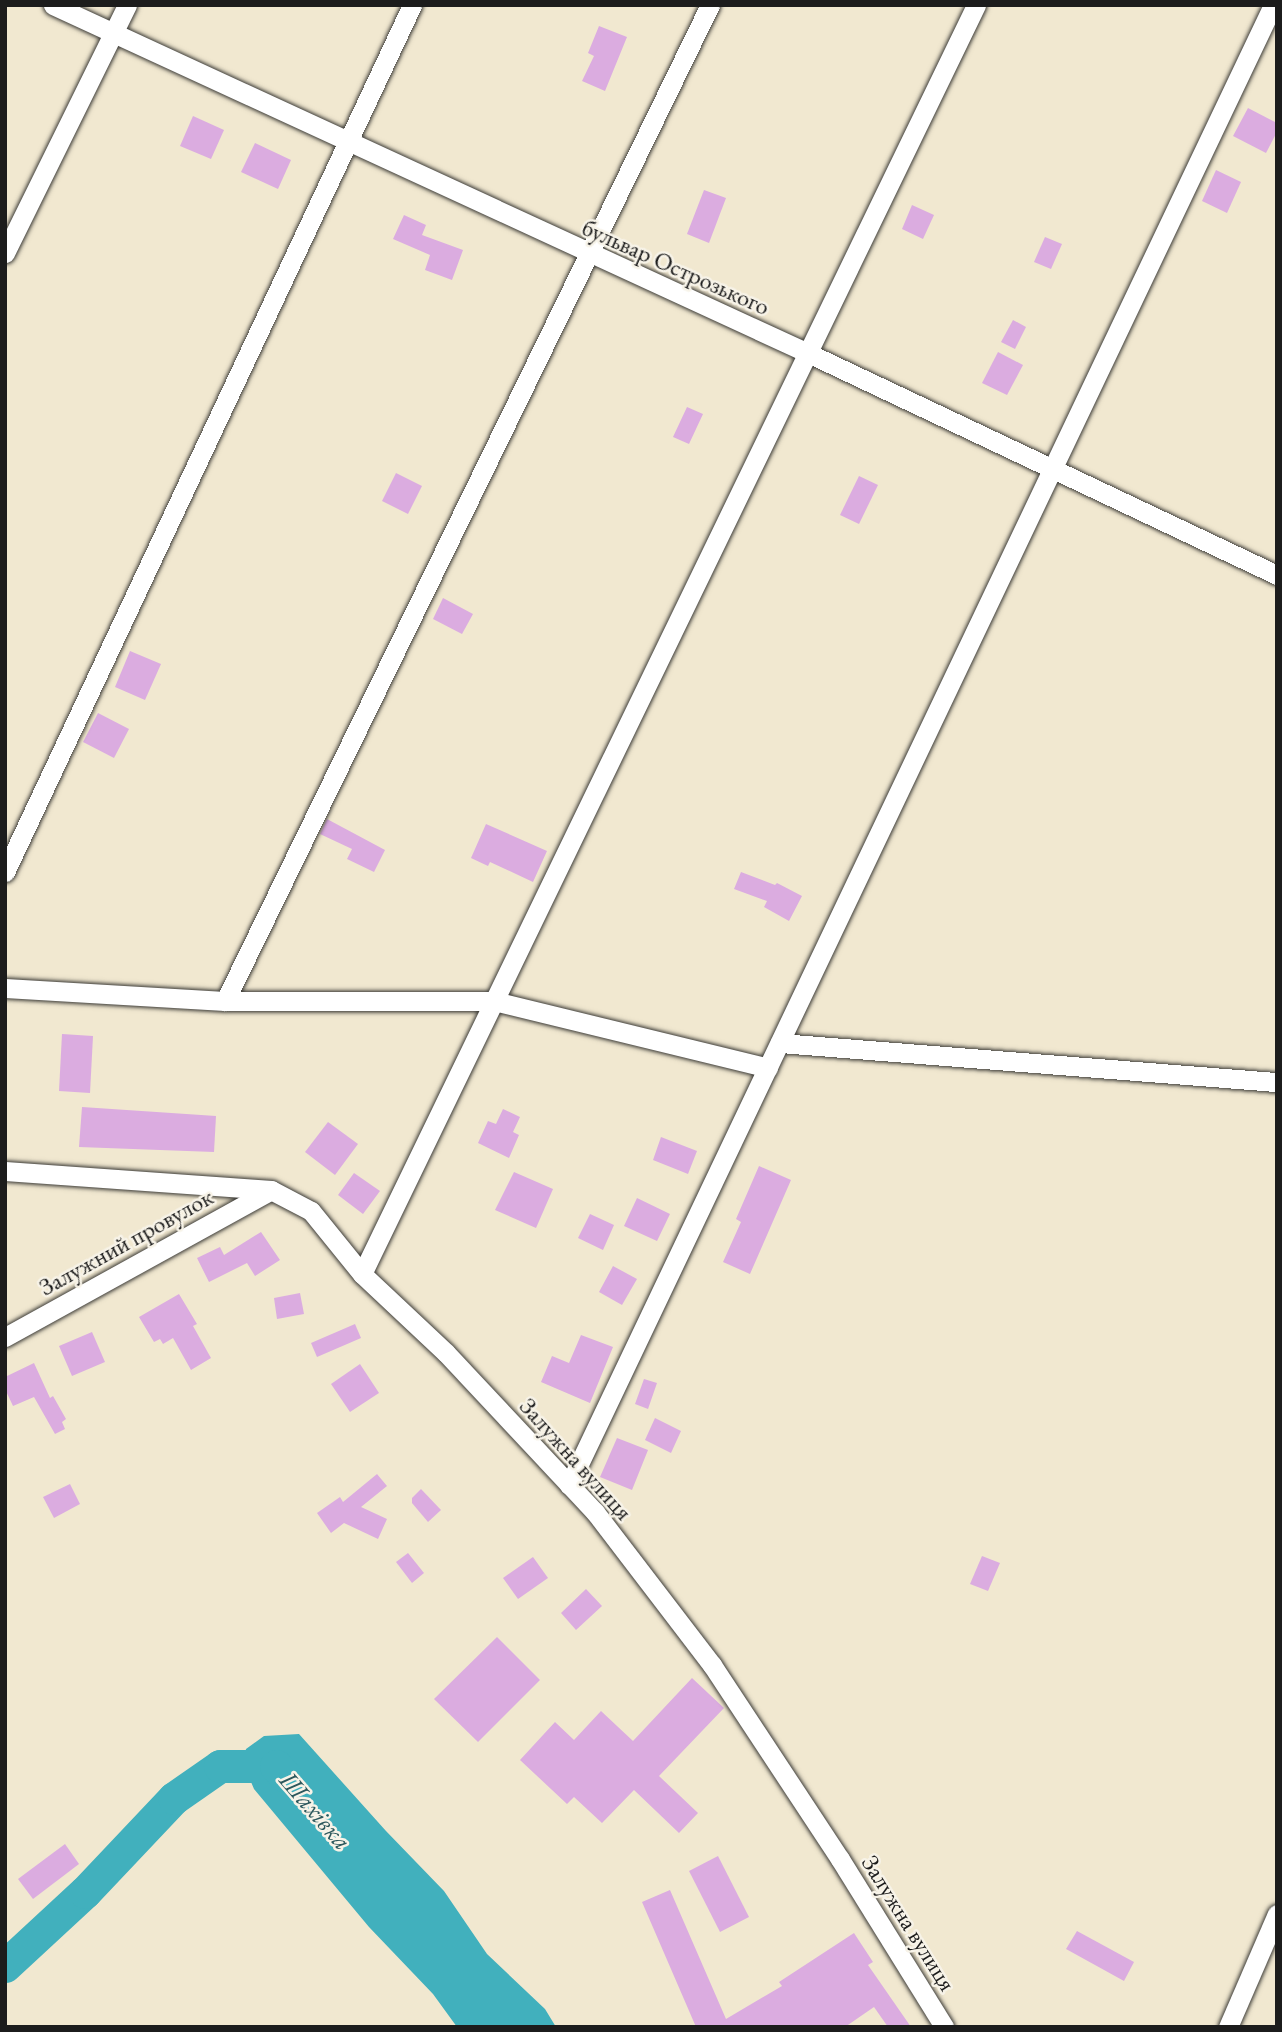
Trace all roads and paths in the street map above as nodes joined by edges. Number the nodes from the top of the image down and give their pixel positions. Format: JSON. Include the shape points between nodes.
{"nodes":[{"id":1,"x":53,"y":5,"type":"edge"},
{"id":2,"x":127,"y":5,"type":"edge"},
{"id":3,"x":412,"y":5,"type":"edge"},
{"id":4,"x":710,"y":5,"type":"edge"},
{"id":5,"x":976,"y":5,"type":"edge"},
{"id":6,"x":1273,"y":5,"type":"edge"},
{"id":7,"x":113,"y":33,"type":"junction"},
{"id":8,"x":350,"y":143,"type":"junction"},
{"id":9,"x":5,"y":253,"type":"edge"},
{"id":10,"x":589,"y":254,"type":"junction"},
{"id":11,"x":807,"y":353,"type":"junction"},
{"id":12,"x":1052,"y":470,"type":"junction"},
{"id":13,"x":1277,"y":575,"type":"edge"},
{"id":14,"x":5,"y":872,"type":"edge"},
{"id":15,"x":5,"y":988,"type":"edge"},
{"id":16,"x":225,"y":1001,"type":"junction"},
{"id":17,"x":494,"y":1001,"type":"junction"},
{"id":18,"x":780,"y":1043,"type":"junction"},
{"id":19,"x":768,"y":1068,"type":"junction"},
{"id":20,"x":1277,"y":1082,"type":"edge"},
{"id":21,"x":5,"y":1171,"type":"edge"},
{"id":22,"x":271,"y":1190,"type":"junction"},
{"id":23,"x":362,"y":1274,"type":"junction"},
{"id":24,"x":5,"y":1337,"type":"edge"},
{"id":25,"x":569,"y":1485,"type":"junction"},
{"id":26,"x":1277,"y":1914,"type":"edge"},
{"id":27,"x":944,"y":2027,"type":"edge"},
{"id":28,"x":1228,"y":2027,"type":"edge"}],
"edges":[{"from":1,"to":7,"type":"street","name":"бульвар Острозького"},
{"from":2,"to":7,"type":"street"},
{"from":3,"to":8,"type":"street"},
{"from":4,"to":10,"type":"street"},
{"from":5,"to":11,"type":"street"},
{"from":6,"to":12,"type":"street"},
{"from":7,"to":8,"type":"street","name":"бульвар Острозького"},
{"from":7,"to":9,"type":"street"},
{"from":8,"to":10,"type":"street","name":"бульвар Острозького"},
{"from":8,"to":14,"type":"street"},
{"from":10,"to":11,"type":"street","name":"бульвар Острозького"},
{"from":10,"to":16,"type":"street"},
{"from":11,"to":12,"type":"street","name":"бульвар Острозького"},
{"from":11,"to":17,"type":"street"},
{"from":12,"to":13,"type":"street","name":"бульвар Острозького"},
{"from":12,"to":18,"type":"street"},
{"from":15,"to":16,"type":"street"},
{"from":16,"to":17,"type":"street"},
{"from":17,"to":19,"type":"street"},
{"from":17,"to":23,"type":"street"},
{"from":18,"to":19,"type":"street"},
{"from":18,"to":20,"type":"street"},
{"from":19,"to":25,"type":"street"},
{"from":21,"to":22,"type":"street","name":"Залужна вулиця"},
{"from":22,"to":23,"type":"street","name":"Залужна вулиця","via":[[311,1211]]},
{"from":22,"to":24,"type":"street","name":"Залужний провулок"},
{"from":23,"to":25,"type":"street","name":"Залужна вулиця","via":[[446,1353]]},
{"from":25,"to":27,"type":"street","name":"Залужна вулиця","via":[[712,1665]]},
{"from":26,"to":28,"type":"street"}]}
